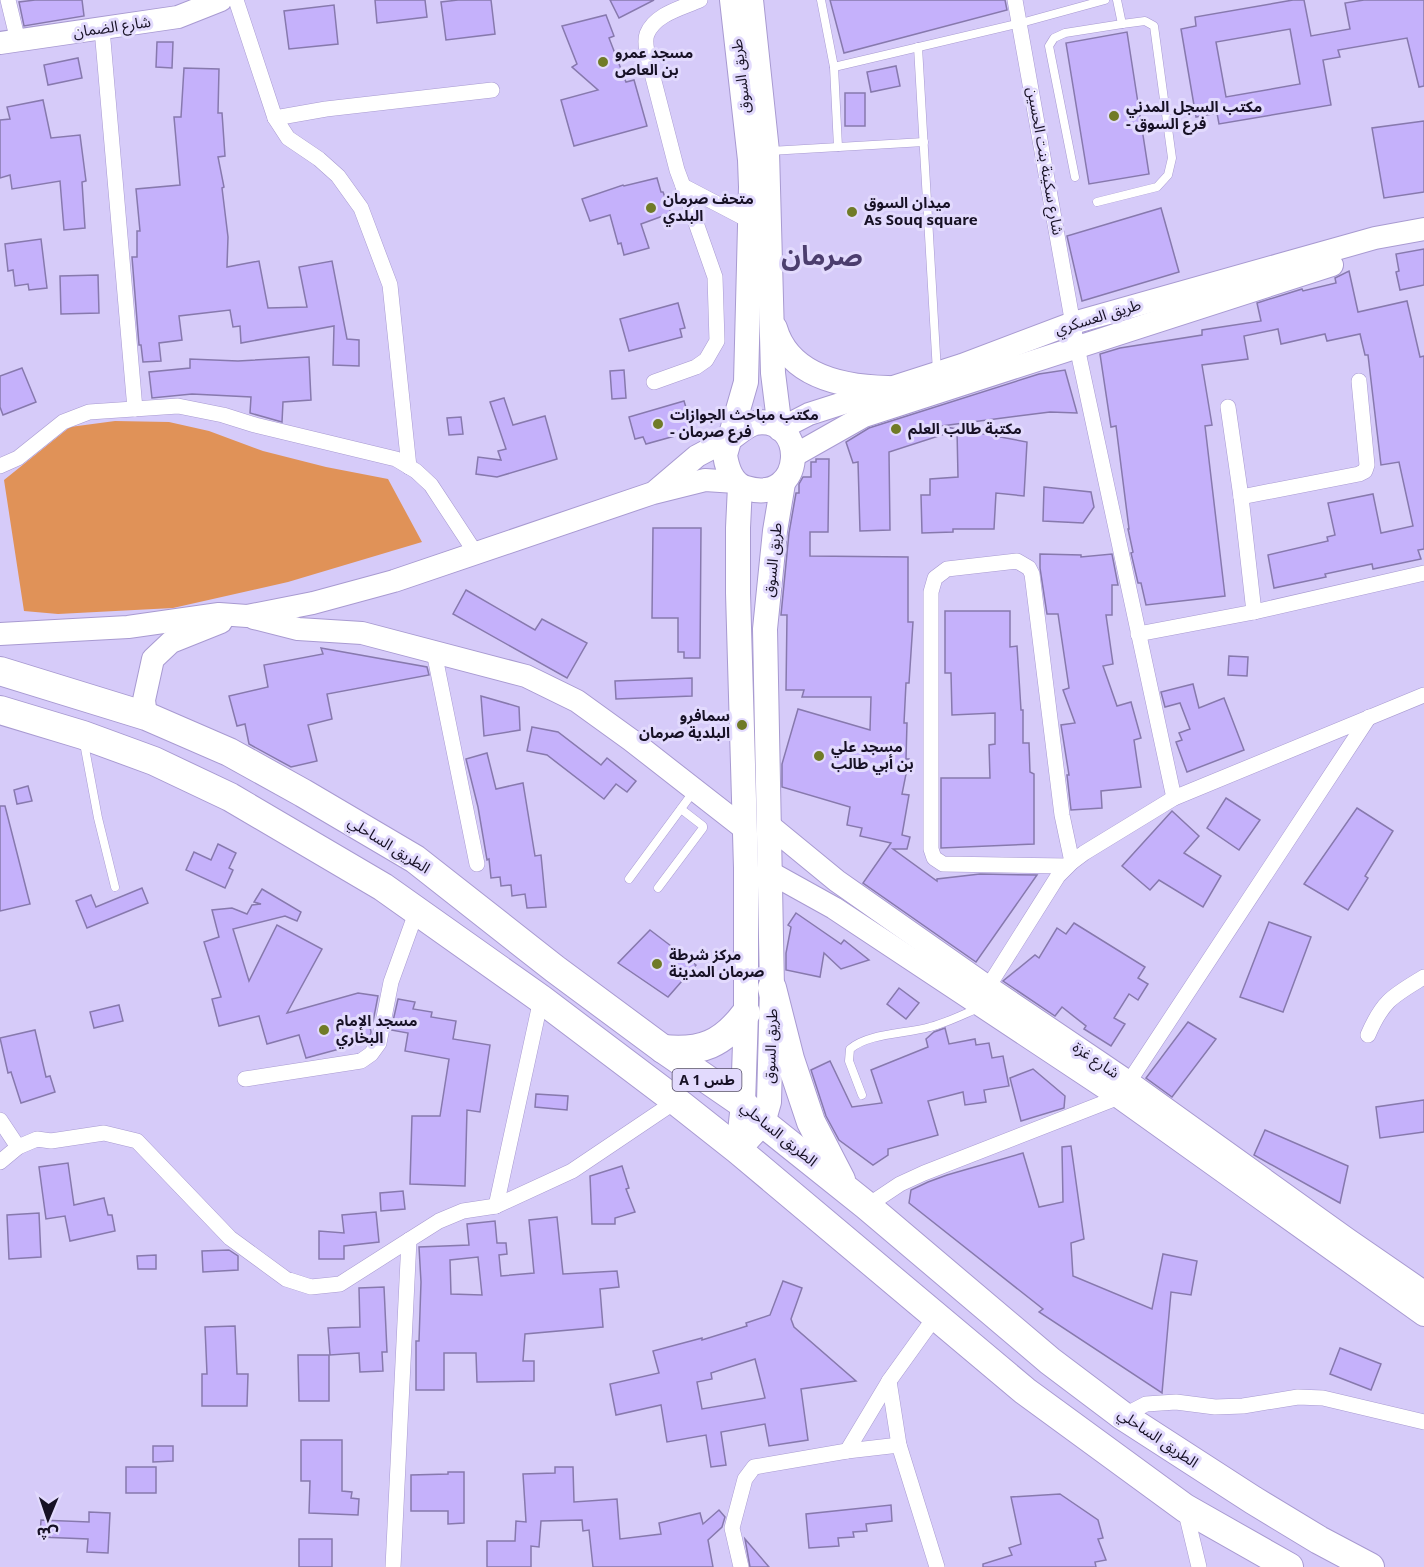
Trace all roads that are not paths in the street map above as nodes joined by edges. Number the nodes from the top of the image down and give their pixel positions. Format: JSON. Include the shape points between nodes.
{"nodes":[{"id":1,"x":8,"y":0,"type":"edge"},
{"id":2,"x":221,"y":0,"type":"edge"},
{"id":3,"x":236,"y":0,"type":"edge"},
{"id":4,"x":700,"y":0,"type":"edge"},
{"id":5,"x":732,"y":0,"type":"edge"},
{"id":6,"x":751,"y":0,"type":"edge"},
{"id":7,"x":821,"y":0,"type":"edge"},
{"id":8,"x":1015,"y":0,"type":"edge"},
{"id":9,"x":1105,"y":0,"type":"edge"},
{"id":10,"x":1117,"y":0,"type":"edge"},
{"id":11,"x":1021,"y":23,"type":"junction"},
{"id":12,"x":1122,"y":24,"type":"junction"},
{"id":13,"x":102,"y":29,"type":"junction"},
{"id":14,"x":9,"y":42,"type":"edge"},
{"id":15,"x":918,"y":47,"type":"junction"},
{"id":16,"x":834,"y":67,"type":"junction"},
{"id":17,"x":492,"y":90,"type":"dead end"},
{"id":18,"x":275,"y":118,"type":"junction"},
{"id":19,"x":924,"y":142,"type":"junction"},
{"id":20,"x":838,"y":147,"type":"junction"},
{"id":21,"x":767,"y":151,"type":"junction"},
{"id":22,"x":1075,"y":177,"type":"dead end"},
{"id":23,"x":683,"y":186,"type":"junction"},
{"id":24,"x":1097,"y":202,"type":"dead end"},
{"id":25,"x":750,"y":221,"type":"junction"},
{"id":26,"x":1424,"y":229,"type":"edge"},
{"id":27,"x":1424,"y":244,"type":"edge"},
{"id":28,"x":772,"y":320,"type":"junction"},
{"id":29,"x":1073,"y":323,"type":"junction"},
{"id":30,"x":1077,"y":346,"type":"junction"},
{"id":31,"x":937,"y":374,"type":"junction"},
{"id":32,"x":1359,"y":381,"type":"dead end"},
{"id":33,"x":654,"y":382,"type":"dead end"},
{"id":34,"x":888,"y":387,"type":"junction"},
{"id":35,"x":1228,"y":406,"type":"dead end"},
{"id":36,"x":135,"y":409,"type":"junction"},
{"id":37,"x":780,"y":429,"type":"junction"},
{"id":38,"x":731,"y":438,"type":"junction"},
{"id":39,"x":795,"y":455,"type":"junction"},
{"id":40,"x":0,"y":466,"type":"edge"},
{"id":41,"x":409,"y":466,"type":"junction"},
{"id":42,"x":783,"y":483,"type":"junction"},
{"id":43,"x":738,"y":484,"type":"junction"},
{"id":44,"x":653,"y":493,"type":"junction"},
{"id":45,"x":1240,"y":497,"type":"junction"},
{"id":46,"x":475,"y":552,"type":"junction"},
{"id":47,"x":1424,"y":573,"type":"edge"},
{"id":48,"x":1254,"y":612,"type":"junction"},
{"id":49,"x":242,"y":617,"type":"junction"},
{"id":50,"x":0,"y":634,"type":"edge"},
{"id":51,"x":1138,"y":634,"type":"junction"},
{"id":52,"x":434,"y":652,"type":"junction"},
{"id":53,"x":0,"y":671,"type":"edge"},
{"id":54,"x":1424,"y":695,"type":"edge"},
{"id":55,"x":0,"y":711,"type":"edge"},
{"id":56,"x":146,"y":716,"type":"junction"},
{"id":57,"x":1368,"y":717,"type":"junction"},
{"id":58,"x":83,"y":735,"type":"junction"},
{"id":59,"x":695,"y":790,"type":"junction"},
{"id":60,"x":1174,"y":798,"type":"junction"},
{"id":61,"x":681,"y":809,"type":"junction"},
{"id":62,"x":770,"y":826,"type":"junction"},
{"id":63,"x":745,"y":829,"type":"junction"},
{"id":64,"x":477,"y":864,"type":"dead end"},
{"id":65,"x":1069,"y":864,"type":"junction"},
{"id":66,"x":747,"y":868,"type":"junction"},
{"id":67,"x":771,"y":873,"type":"junction"},
{"id":68,"x":629,"y":879,"type":"dead end"},
{"id":69,"x":114,"y":887,"type":"dead end"},
{"id":70,"x":658,"y":888,"type":"dead end"},
{"id":71,"x":417,"y":910,"type":"junction"},
{"id":72,"x":1424,"y":976,"type":"edge"},
{"id":73,"x":772,"y":988,"type":"junction"},
{"id":74,"x":985,"y":997,"type":"junction"},
{"id":75,"x":541,"y":999,"type":"junction"},
{"id":76,"x":746,"y":1013,"type":"junction"},
{"id":77,"x":1368,"y":1035,"type":"dead end"},
{"id":78,"x":663,"y":1049,"type":"junction"},
{"id":79,"x":245,"y":1079,"type":"dead end"},
{"id":80,"x":1123,"y":1089,"type":"junction"},
{"id":81,"x":862,"y":1095,"type":"dead end"},
{"id":82,"x":676,"y":1101,"type":"junction"},
{"id":83,"x":753,"y":1114,"type":"junction"},
{"id":84,"x":0,"y":1120,"type":"edge"},
{"id":85,"x":18,"y":1147,"type":"junction"},
{"id":86,"x":738,"y":1150,"type":"junction"},
{"id":87,"x":0,"y":1162,"type":"edge"},
{"id":88,"x":844,"y":1187,"type":"junction"},
{"id":89,"x":496,"y":1206,"type":"junction"},
{"id":90,"x":867,"y":1206,"type":"junction"},
{"id":91,"x":409,"y":1240,"type":"junction"},
{"id":92,"x":1424,"y":1292,"type":"edge"},
{"id":93,"x":1424,"y":1315,"type":"edge"},
{"id":94,"x":935,"y":1317,"type":"junction"},
{"id":95,"x":1050,"y":1361,"type":"junction"},
{"id":96,"x":889,"y":1381,"type":"junction"},
{"id":97,"x":1025,"y":1391,"type":"junction"},
{"id":98,"x":1124,"y":1416,"type":"junction"},
{"id":99,"x":1424,"y":1422,"type":"edge"},
{"id":100,"x":899,"y":1445,"type":"junction"},
{"id":101,"x":847,"y":1451,"type":"junction"},
{"id":102,"x":1185,"y":1508,"type":"junction"},
{"id":103,"x":393,"y":1567,"type":"edge"},
{"id":104,"x":741,"y":1567,"type":"edge"},
{"id":105,"x":937,"y":1567,"type":"edge"},
{"id":106,"x":1199,"y":1567,"type":"edge"},
{"id":107,"x":1289,"y":1567,"type":"edge"},
{"id":108,"x":1370,"y":1567,"type":"edge"}],
"edges":[{"from":1,"to":14,"type":"street"},
{"from":2,"to":13,"type":"street","name":"شارع الضمان","via":[[178,17]]},
{"from":3,"to":18,"type":"street"},
{"from":4,"to":23,"type":"street","via":[[664,16],[647,33],[645,43]]},
{"from":5,"to":25,"type":"main road","name":"طريق السوق","via":[[750,160]]},
{"from":6,"to":21,"type":"main road","name":"طريق السوق"},
{"from":7,"to":16,"type":"lane"},
{"from":8,"to":11,"type":"street","name":"شارع سكينة بنت الحسين"},
{"from":9,"to":11,"type":"lane"},
{"from":10,"to":12,"type":"lane"},
{"from":11,"to":15,"type":"lane"},
{"from":11,"to":29,"type":"street","name":"شارع سكينة بنت الحسين"},
{"from":12,"to":22,"type":"lane","via":[[1065,33],[1054,38],[1049,46]]},
{"from":12,"to":24,"type":"lane","via":[[1144,21],[1154,26],[1172,158],[1168,175],[1157,187]]},
{"from":13,"to":14,"type":"street","name":"شارع الضمان"},
{"from":13,"to":36,"type":"street"},
{"from":15,"to":16,"type":"lane"},
{"from":15,"to":19,"type":"lane"},
{"from":16,"to":20,"type":"lane"},
{"from":17,"to":18,"type":"street"},
{"from":18,"to":41,"type":"street","via":[[288,138],[338,176],[361,208],[390,285]]},
{"from":19,"to":20,"type":"lane"},
{"from":19,"to":31,"type":"lane"},
{"from":20,"to":21,"type":"lane"},
{"from":21,"to":28,"type":"main road","name":"طريق السوق"},
{"from":23,"to":25,"type":"street"},
{"from":23,"to":33,"type":"street","via":[[715,277],[717,340],[706,360],[696,368]]},
{"from":25,"to":38,"type":"main road","name":"طريق السوق","via":[[746,382]]},
{"from":26,"to":29,"type":"street","name":"طريق العسكري","via":[[1375,238]]},
{"from":27,"to":30,"type":"street","name":"طريق العسكري","via":[[1358,257]]},
{"from":28,"to":34,"type":"main road","via":[[785,350],[798,364],[837,383]]},
{"from":28,"to":37,"type":"main road","name":"طريق السوق"},
{"from":29,"to":30,"type":"street","name":"شارع سكينة بنت الحسين"},
{"from":29,"to":31,"type":"street","name":"طريق العسكري"},
{"from":30,"to":39,"type":"street","name":"طريق العسكري","via":[[864,416]]},
{"from":30,"to":51,"type":"street","name":"شارع سكينة بنت الحسين"},
{"from":31,"to":34,"type":"street","name":"طريق العسكري"},
{"from":32,"to":45,"type":"street","via":[[1365,471]]},
{"from":34,"to":37,"type":"street","name":"طريق العسكري","via":[[809,414]]},
{"from":35,"to":45,"type":"street"},
{"from":36,"to":40,"type":"street","via":[[89,412],[63,422],[18,458]]},
{"from":36,"to":41,"type":"street","via":[[178,406],[223,415],[385,456]]},
{"from":37,"to":38,"type":"main road","via":[[752,423]]},
{"from":37,"to":39,"type":"main road","via":[[791,442]]},
{"from":38,"to":43,"type":"main road","via":[[727,465]]},
{"from":38,"to":44,"type":"street","via":[[697,456]]},
{"from":39,"to":42,"type":"main road","via":[[792,470]]},
{"from":41,"to":46,"type":"street","via":[[431,485]]},
{"from":42,"to":43,"type":"main road","via":[[762,491]]},
{"from":42,"to":62,"type":"main road","name":"طريق السوق","via":[[765,629]]},
{"from":43,"to":44,"type":"street","via":[[705,480]]},
{"from":43,"to":63,"type":"main road","name":"طريق السوق"},
{"from":44,"to":46,"type":"street"},
{"from":45,"to":48,"type":"street"},
{"from":46,"to":49,"type":"street","via":[[394,581]]},
{"from":47,"to":48,"type":"street"},
{"from":48,"to":51,"type":"street"},
{"from":49,"to":50,"type":"street","via":[[219,614],[128,627]]},
{"from":49,"to":52,"type":"street","via":[[298,629],[362,633]]},
{"from":49,"to":56,"type":"street","via":[[162,648],[153,659],[144,700]]},
{"from":51,"to":60,"type":"street","name":"شارع سكينة بنت الحسين"},
{"from":52,"to":59,"type":"street","via":[[526,676],[577,701]]},
{"from":52,"to":64,"type":"street"},
{"from":53,"to":56,"type":"highway","name":"الطريق الساحلي","number":"A 1 طس"},
{"from":54,"to":57,"type":"street"},
{"from":55,"to":58,"type":"highway","number":"A 1 طس"},
{"from":56,"to":78,"type":"highway","name":"الطريق الساحلي","number":"A 1 طس","via":[[229,752],[415,859]]},
{"from":57,"to":60,"type":"street"},
{"from":57,"to":80,"type":"street"},
{"from":58,"to":69,"type":"lane"},
{"from":58,"to":71,"type":"highway","number":"A 1 طس","via":[[154,761],[230,797]]},
{"from":59,"to":61,"type":"lane"},
{"from":59,"to":63,"type":"street"},
{"from":60,"to":65,"type":"street"},
{"from":61,"to":68,"type":"lane"},
{"from":61,"to":70,"type":"lane","via":[[704,826]]},
{"from":62,"to":67,"type":"main road","name":"طريق السوق"},
{"from":62,"to":74,"type":"street","name":"شارع غزة"},
{"from":63,"to":66,"type":"main road","name":"طريق السوق"},
{"from":65,"to":65,"type":"street","via":[[1032,574],[1017,561],[947,569],[935,578],[931,592],[934,858],[943,864]]},
{"from":65,"to":74,"type":"street"},
{"from":66,"to":67,"type":"main road"},
{"from":66,"to":76,"type":"main road","name":"طريق السوق"},
{"from":67,"to":73,"type":"main road","name":"طريق السوق"},
{"from":67,"to":74,"type":"street","name":"شارع غزة"},
{"from":71,"to":75,"type":"highway","number":"A 1 طس"},
{"from":71,"to":79,"type":"street","via":[[391,982],[379,1042],[371,1054],[361,1061]]},
{"from":72,"to":77,"type":"street","via":[[1391,997]]},
{"from":73,"to":83,"type":"main road","name":"طريق السوق","via":[[769,1102]]},
{"from":73,"to":88,"type":"highway","via":[[811,1122]]},
{"from":74,"to":80,"type":"street","name":"شارع غزة"},
{"from":74,"to":81,"type":"lane","via":[[944,1023],[859,1041],[850,1049],[849,1061]]},
{"from":75,"to":82,"type":"highway","number":"A 1 طس"},
{"from":75,"to":89,"type":"street"},
{"from":76,"to":78,"type":"highway","via":[[734,1029],[702,1048]]},
{"from":76,"to":83,"type":"main road","name":"طريق السوق"},
{"from":78,"to":83,"type":"highway","name":"الطريق الساحلي","number":"A 1 طس"},
{"from":80,"to":90,"type":"street","via":[[924,1173]]},
{"from":80,"to":92,"type":"street","name":"شارع غزة"},
{"from":80,"to":93,"type":"street","name":"شارع غزة"},
{"from":82,"to":86,"type":"highway","number":"A 1 طس"},
{"from":82,"to":89,"type":"street","via":[[572,1171]]},
{"from":83,"to":86,"type":"main road"},
{"from":83,"to":88,"type":"highway","name":"الطريق الساحلي","number":"A 1 طس"},
{"from":84,"to":85,"type":"street"},
{"from":85,"to":87,"type":"street"},
{"from":85,"to":91,"type":"street","via":[[37,1139],[51,1141],[104,1133],[136,1141],[230,1238],[286,1279],[311,1287],[340,1284]]},
{"from":86,"to":94,"type":"highway","number":"A 1 طس"},
{"from":88,"to":90,"type":"highway","name":"الطريق الساحلي","number":"A 1 طس"},
{"from":89,"to":91,"type":"street","via":[[463,1211]]},
{"from":90,"to":95,"type":"highway","name":"الطريق الساحلي","number":"A 1 طس"},
{"from":91,"to":103,"type":"street"},
{"from":94,"to":96,"type":"street"},
{"from":94,"to":97,"type":"highway","number":"A 1 طس"},
{"from":95,"to":97,"type":"highway"},
{"from":95,"to":98,"type":"highway","name":"الطريق الساحلي","number":"A 1 طس"},
{"from":96,"to":100,"type":"street"},
{"from":96,"to":101,"type":"street"},
{"from":97,"to":102,"type":"highway","number":"A 1 طس"},
{"from":98,"to":99,"type":"street","via":[[1146,1404],[1243,1406],[1298,1397],[1323,1398]]},
{"from":98,"to":108,"type":"highway","name":"الطريق الساحلي","number":"A 1 طس","via":[[1253,1500]]},
{"from":100,"to":101,"type":"street"},
{"from":100,"to":105,"type":"street"},
{"from":101,"to":104,"type":"street","via":[[770,1462],[748,1472],[732,1528]]},
{"from":102,"to":106,"type":"street"},
{"from":102,"to":107,"type":"highway","number":"A 1 طس"}]}
